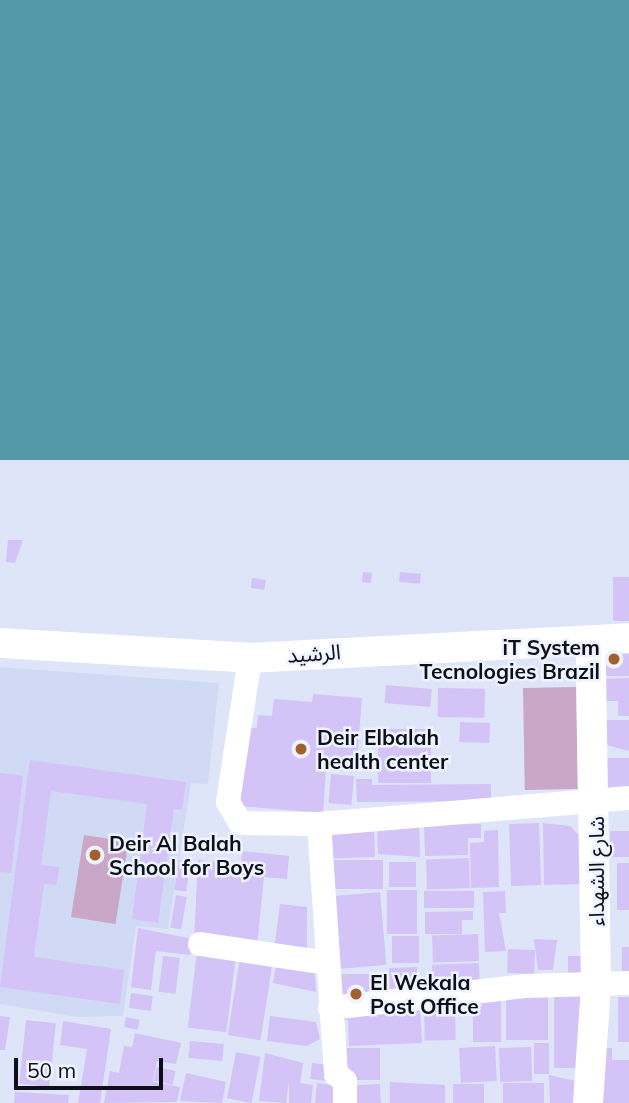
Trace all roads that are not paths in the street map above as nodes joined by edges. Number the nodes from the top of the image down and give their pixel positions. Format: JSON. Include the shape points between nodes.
{"nodes":[{"id":1,"x":629,"y":638,"type":"edge"},
{"id":2,"x":597,"y":640,"type":"junction"},
{"id":3,"x":0,"y":643,"type":"edge"},
{"id":4,"x":250,"y":657,"type":"junction"},
{"id":5,"x":596,"y":798,"type":"junction"},
{"id":6,"x":629,"y":798,"type":"edge"},
{"id":7,"x":319,"y":824,"type":"junction"},
{"id":8,"x":200,"y":944,"type":"dead end"},
{"id":9,"x":327,"y":963,"type":"junction"},
{"id":10,"x":629,"y":982,"type":"edge"},
{"id":11,"x":596,"y":985,"type":"junction"},
{"id":12,"x":330,"y":1008,"type":"junction"},
{"id":13,"x":345,"y":1103,"type":"edge"},
{"id":14,"x":588,"y":1103,"type":"edge"}],
"edges":[{"from":1,"to":2,"type":"main road","name":"الرشيد"},
{"from":2,"to":4,"type":"main road","name":"الرشيد"},
{"from":2,"to":5,"type":"main road","name":"شارع الشهداء","via":[[592,658]]},
{"from":3,"to":4,"type":"main road","name":"الرشيد"},
{"from":4,"to":7,"type":"street","via":[[230,814],[240,823]]},
{"from":5,"to":6,"type":"street"},
{"from":5,"to":7,"type":"street"},
{"from":5,"to":11,"type":"main road","name":"شارع الشهداء"},
{"from":7,"to":9,"type":"street"},
{"from":8,"to":9,"type":"street"},
{"from":9,"to":12,"type":"street"},
{"from":10,"to":11,"type":"street"},
{"from":11,"to":12,"type":"street"},
{"from":11,"to":14,"type":"main road","name":"شارع الشهداء"},
{"from":12,"to":13,"type":"street"}]}
